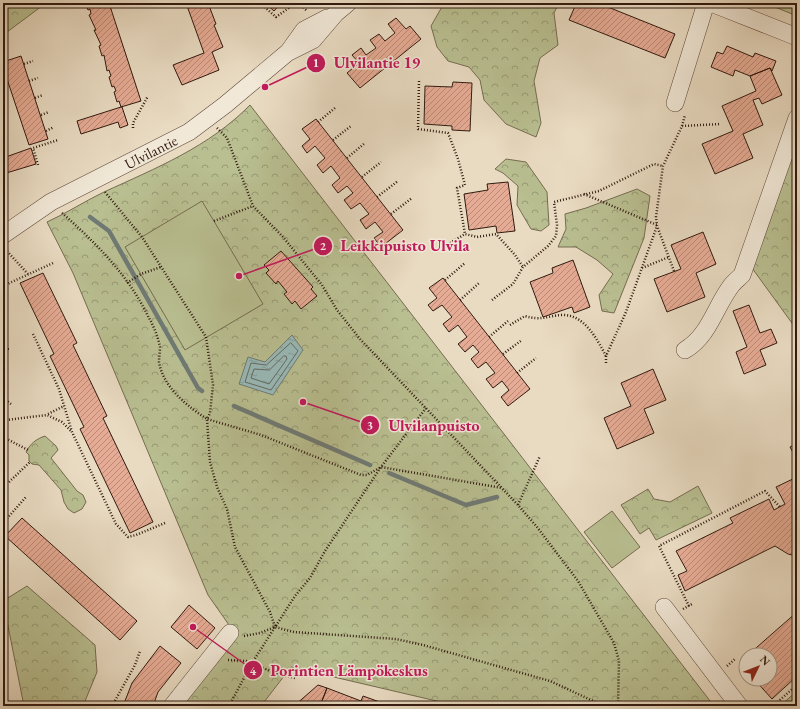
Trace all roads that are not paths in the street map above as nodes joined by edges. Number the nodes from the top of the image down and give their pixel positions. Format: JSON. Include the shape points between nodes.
{"nodes":[{"id":1,"x":706,"y":3,"type":"edge"},
{"id":2,"x":711,"y":3,"type":"edge"},
{"id":3,"x":342,"y":8,"type":"edge"},
{"id":4,"x":797,"y":37,"type":"edge"},
{"id":5,"x":675,"y":103,"type":"dead end"},
{"id":6,"x":797,"y":118,"type":"edge"},
{"id":7,"x":4,"y":242,"type":"edge"},
{"id":8,"x":685,"y":350,"type":"dead end"},
{"id":9,"x":664,"y":607,"type":"dead end"},
{"id":10,"x":230,"y":633,"type":"road end"},
{"id":11,"x":172,"y":706,"type":"edge"},
{"id":12,"x":739,"y":706,"type":"edge"}],
"edges":[{"from":1,"to":5,"type":"street"},
{"from":2,"to":4,"type":"street"},
{"from":3,"to":7,"type":"street","name":"Ulvilantie","via":[[313,40],[287,53],[189,132],[51,202]]},
{"from":6,"to":8,"type":"street","via":[[742,275],[730,287],[711,322]]},
{"from":9,"to":12,"type":"street"},
{"from":10,"to":11,"type":"street"}]}
